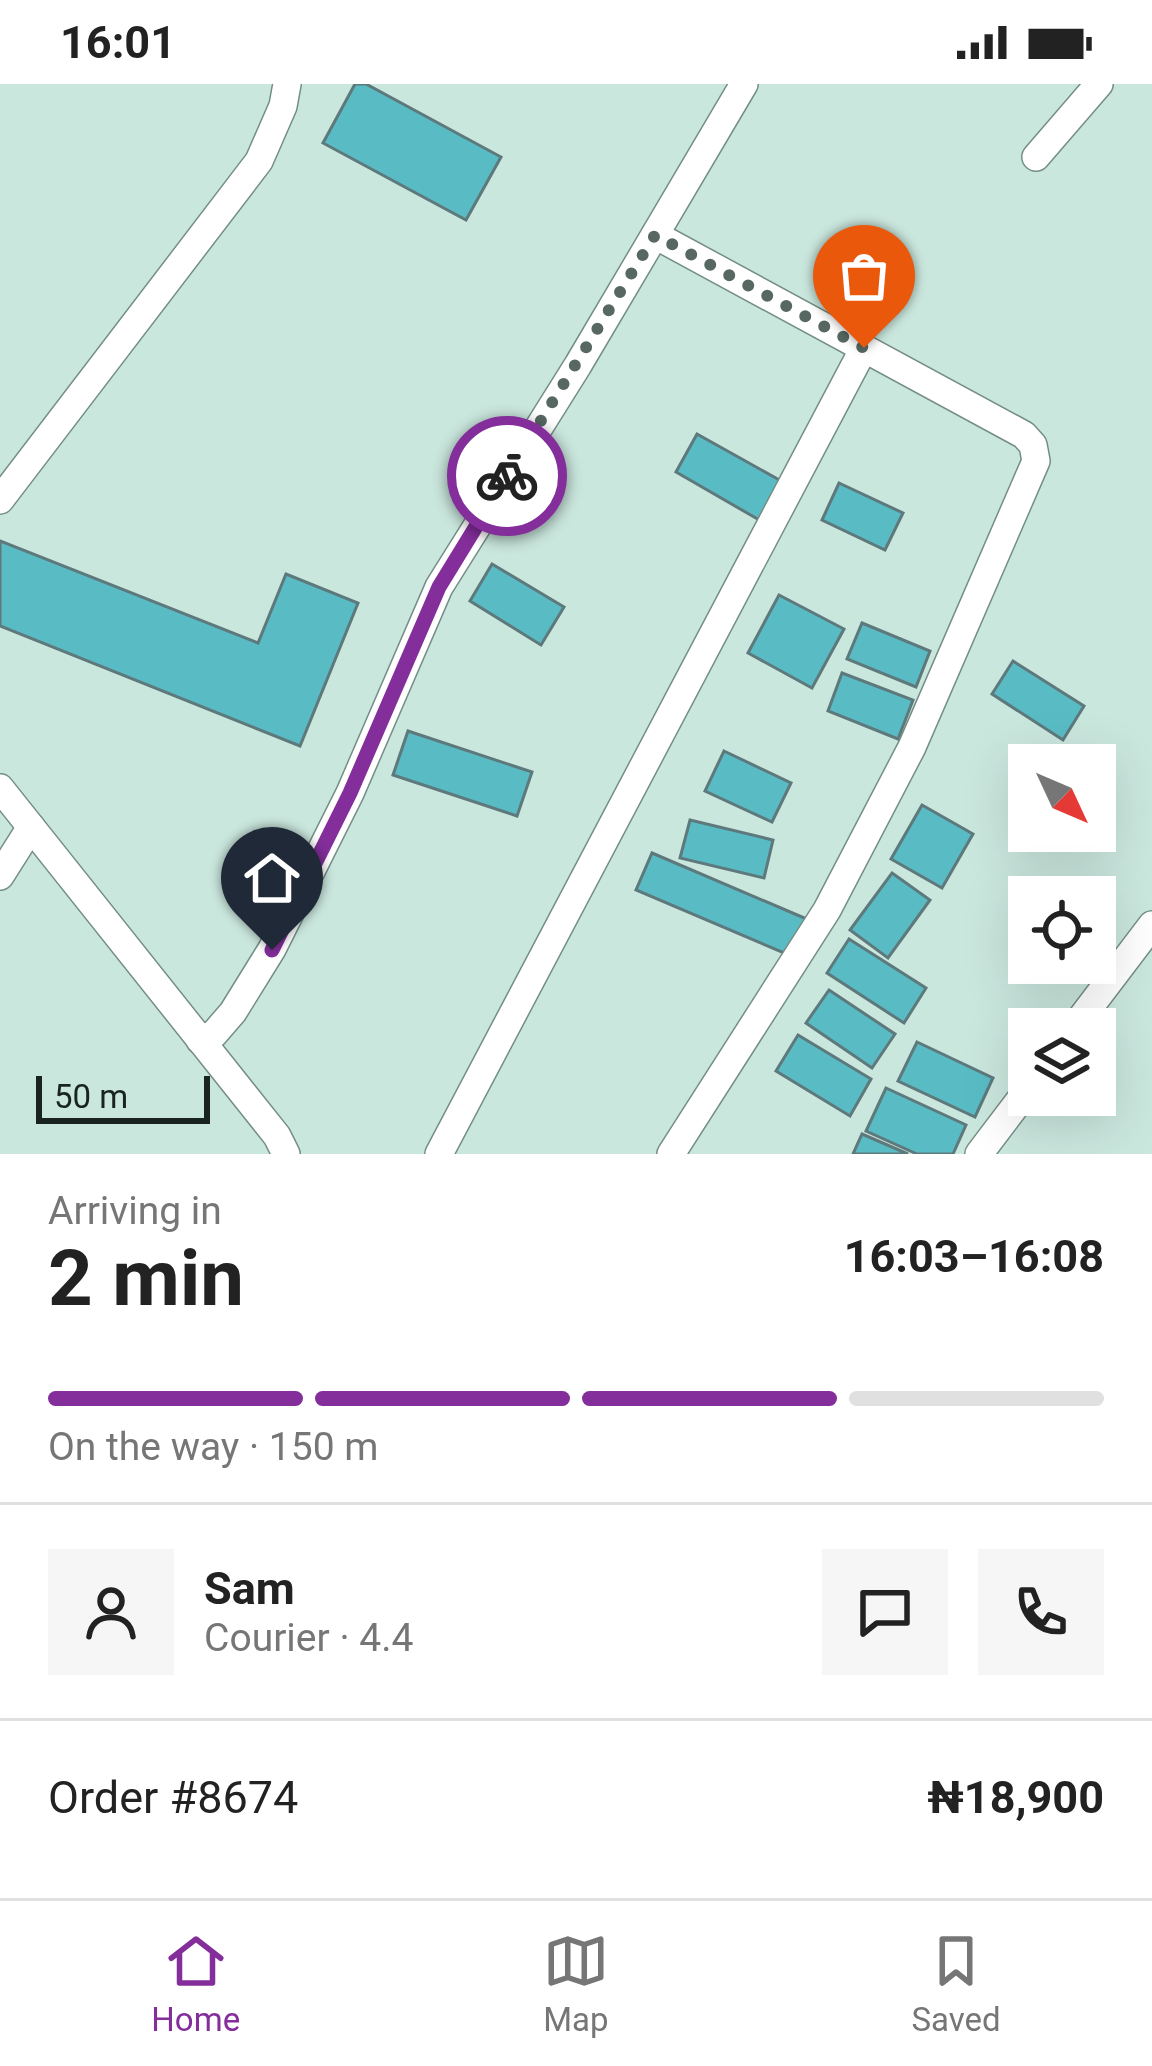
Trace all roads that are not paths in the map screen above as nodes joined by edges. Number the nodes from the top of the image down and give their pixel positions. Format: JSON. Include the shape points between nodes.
{"nodes":[{"id":1,"x":287,"y":84,"type":"edge"},
{"id":2,"x":744,"y":84,"type":"edge"},
{"id":3,"x":1099,"y":84,"type":"edge"},
{"id":4,"x":1036,"y":157,"type":"dead end"},
{"id":5,"x":655,"y":235,"type":"junction"},
{"id":6,"x":864,"y":348,"type":"junction"},
{"id":7,"x":0,"y":500,"type":"edge"},
{"id":8,"x":0,"y":788,"type":"edge"},
{"id":9,"x":31,"y":827,"type":"junction"},
{"id":10,"x":0,"y":876,"type":"edge"},
{"id":11,"x":1152,"y":925,"type":"edge"},
{"id":12,"x":1089,"y":1008,"type":"edge"},
{"id":13,"x":200,"y":1040,"type":"junction"},
{"id":14,"x":1008,"y":1116,"type":"edge"},
{"id":15,"x":280,"y":1149,"type":"edge"},
{"id":16,"x":439,"y":1154,"type":"edge"},
{"id":17,"x":671,"y":1154,"type":"edge"},
{"id":18,"x":980,"y":1154,"type":"edge"}],
"edges":[{"from":1,"to":7,"type":"street","via":[[259,161]]},
{"from":2,"to":5,"type":"street"},
{"from":3,"to":4,"type":"street"},
{"from":5,"to":6,"type":"street"},
{"from":5,"to":13,"type":"street","via":[[439,587],[272,950],[233,1012]]},
{"from":6,"to":16,"type":"street"},
{"from":6,"to":17,"type":"street","via":[[1024,435],[1036,460],[912,747],[838,890]]},
{"from":8,"to":9,"type":"street"},
{"from":9,"to":10,"type":"street"},
{"from":9,"to":13,"type":"street"},
{"from":11,"to":12,"type":"street"},
{"from":13,"to":15,"type":"street"},
{"from":14,"to":18,"type":"street"}]}
